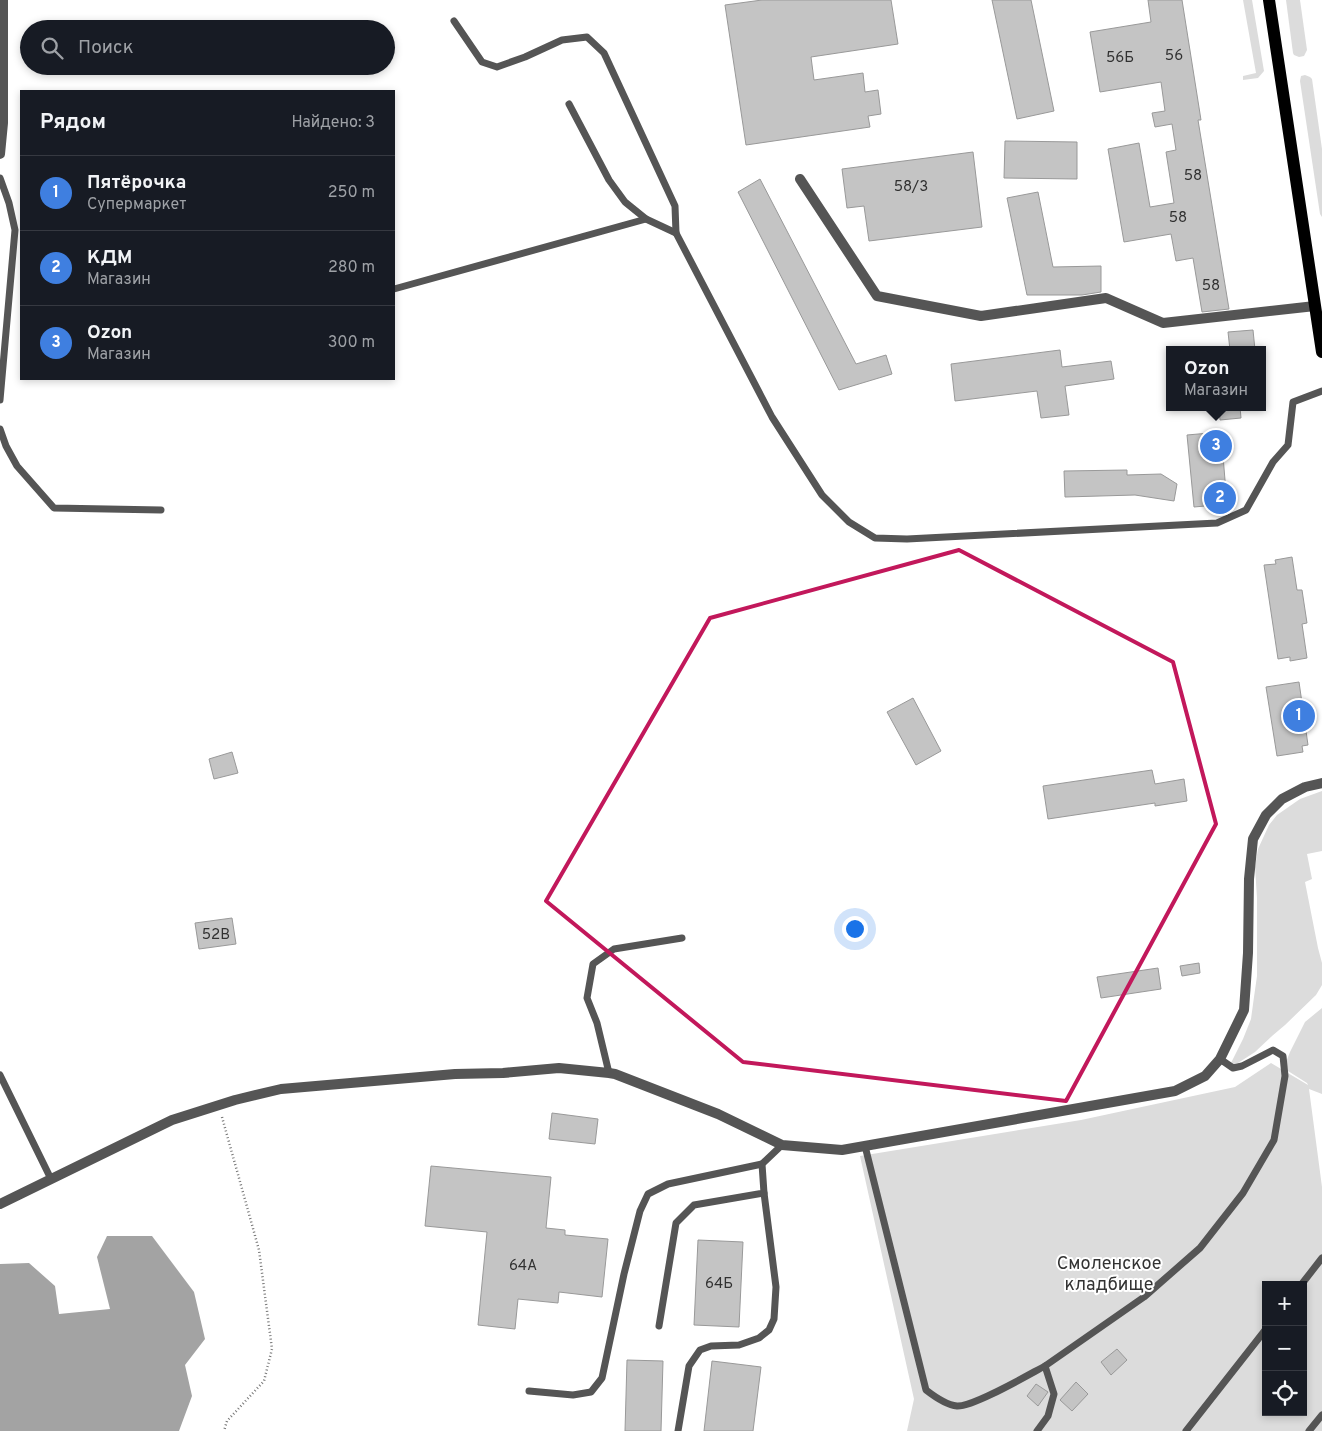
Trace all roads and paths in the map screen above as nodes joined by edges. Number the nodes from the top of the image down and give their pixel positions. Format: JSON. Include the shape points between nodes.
{"nodes":[{"id":1,"x":3,"y":0,"type":"edge"},
{"id":2,"x":1269,"y":0,"type":"edge"},
{"id":3,"x":454,"y":21,"type":"dead end"},
{"id":4,"x":569,"y":104,"type":"dead end"},
{"id":5,"x":0,"y":154,"type":"edge"},
{"id":6,"x":0,"y":178,"type":"edge"},
{"id":7,"x":800,"y":179,"type":"dead end"},
{"id":8,"x":646,"y":219,"type":"junction"},
{"id":9,"x":676,"y":233,"type":"junction"},
{"id":10,"x":395,"y":289,"type":"edge"},
{"id":11,"x":1315,"y":306,"type":"junction"},
{"id":12,"x":1322,"y":352,"type":"edge"},
{"id":13,"x":1322,"y":391,"type":"edge"},
{"id":14,"x":0,"y":400,"type":"edge"},
{"id":15,"x":0,"y":429,"type":"edge"},
{"id":16,"x":161,"y":510,"type":"dead end"},
{"id":17,"x":1322,"y":783,"type":"edge"},
{"id":18,"x":682,"y":938,"type":"dead end"},
{"id":19,"x":1220,"y":1059,"type":"junction"},
{"id":20,"x":609,"y":1073,"type":"junction"},
{"id":21,"x":0,"y":1075,"type":"edge"},
{"id":22,"x":219,"y":1105,"type":"junction"},
{"id":23,"x":782,"y":1146,"type":"junction"},
{"id":24,"x":865,"y":1146,"type":"junction"},
{"id":25,"x":762,"y":1164,"type":"junction"},
{"id":26,"x":51,"y":1179,"type":"junction"},
{"id":27,"x":764,"y":1194,"type":"junction"},
{"id":28,"x":0,"y":1204,"type":"edge"},
{"id":29,"x":1322,"y":1258,"type":"edge"},
{"id":30,"x":1304,"y":1281,"type":"edge"},
{"id":31,"x":659,"y":1326,"type":"dead end"},
{"id":32,"x":1262,"y":1334,"type":"edge"},
{"id":33,"x":1045,"y":1366,"type":"junction"},
{"id":34,"x":529,"y":1391,"type":"dead end"},
{"id":35,"x":1322,"y":1414,"type":"edge"},
{"id":36,"x":224,"y":1431,"type":"edge"},
{"id":37,"x":678,"y":1431,"type":"edge"},
{"id":38,"x":1037,"y":1431,"type":"edge"},
{"id":39,"x":1186,"y":1431,"type":"edge"},
{"id":40,"x":1309,"y":1431,"type":"edge"}],
"edges":[{"from":1,"to":5,"type":"street"},
{"from":2,"to":11,"type":"main road"},
{"from":3,"to":9,"type":"lane","via":[[482,62],[497,67],[526,58],[562,40],[587,37],[604,54],[674,206]]},
{"from":4,"to":8,"type":"lane","via":[[609,180],[625,202]]},
{"from":6,"to":14,"type":"lane","via":[[15,230]]},
{"from":7,"to":11,"type":"street","via":[[877,296],[981,316],[1106,298],[1163,323]]},
{"from":8,"to":9,"type":"lane"},
{"from":8,"to":10,"type":"lane"},
{"from":9,"to":13,"type":"lane","via":[[772,417],[822,495],[849,522],[875,538],[1217,523],[1246,510],[1273,462],[1288,445],[1293,402]]},
{"from":11,"to":12,"type":"main road"},
{"from":15,"to":16,"type":"lane","via":[[17,466],[54,508]]},
{"from":17,"to":19,"type":"street","via":[[1305,787],[1282,799],[1266,815],[1252,839],[1244,1010]]},
{"from":18,"to":20,"type":"lane","via":[[614,949],[593,964],[587,998],[597,1023]]},
{"from":19,"to":24,"type":"street","via":[[1205,1076],[1175,1091]]},
{"from":19,"to":33,"type":"lane","via":[[1233,1068],[1273,1050],[1283,1056],[1285,1076],[1274,1140],[1243,1193],[1200,1248],[1144,1297]]},
{"from":20,"to":22,"type":"street","via":[[559,1068],[455,1074],[281,1089]]},
{"from":20,"to":23,"type":"street","via":[[718,1114]]},
{"from":21,"to":26,"type":"lane"},
{"from":22,"to":26,"type":"street","via":[[172,1120]]},
{"from":22,"to":36,"type":"path","via":[[259,1250],[272,1350],[264,1381],[227,1421]]},
{"from":23,"to":24,"type":"street","via":[[842,1150]]},
{"from":23,"to":25,"type":"lane"},
{"from":24,"to":33,"type":"lane","via":[[926,1390],[942,1402],[957,1406],[973,1403]]},
{"from":25,"to":27,"type":"lane"},
{"from":25,"to":34,"type":"lane","via":[[668,1184],[648,1194],[640,1211],[624,1274],[602,1378],[591,1392],[573,1395]]},
{"from":26,"to":28,"type":"street"},
{"from":27,"to":31,"type":"lane","via":[[694,1205],[676,1223]]},
{"from":27,"to":37,"type":"lane","via":[[776,1287],[772,1324],[759,1338],[739,1345],[711,1346],[700,1350],[689,1366]]},
{"from":29,"to":30,"type":"lane"},
{"from":32,"to":39,"type":"lane"},
{"from":33,"to":38,"type":"lane","via":[[1054,1394],[1048,1416]]},
{"from":35,"to":40,"type":"lane"}]}
